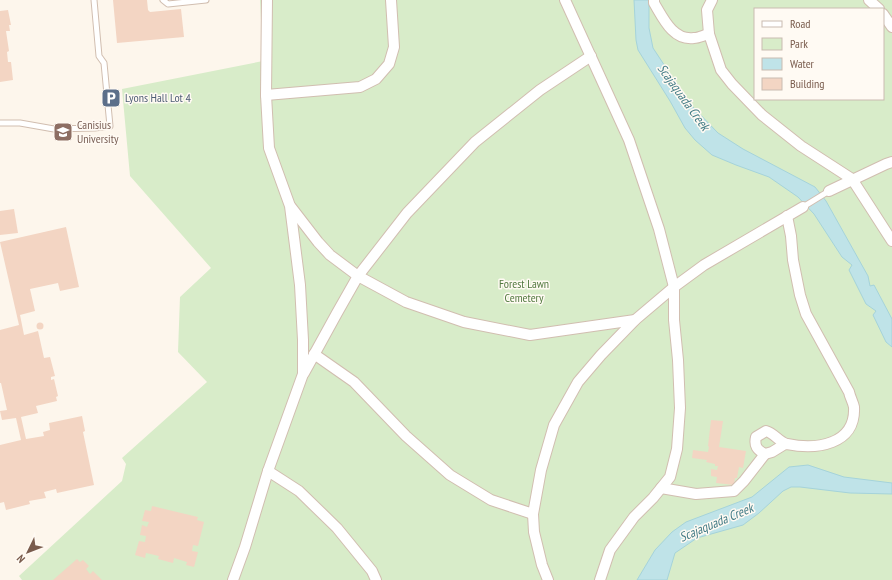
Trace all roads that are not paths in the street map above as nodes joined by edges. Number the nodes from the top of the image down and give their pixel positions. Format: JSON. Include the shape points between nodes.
{"nodes":[{"id":1,"x":94,"y":0,"type":"edge"},
{"id":2,"x":163,"y":0,"type":"edge"},
{"id":3,"x":206,"y":0,"type":"edge"},
{"id":4,"x":267,"y":0,"type":"edge"},
{"id":5,"x":391,"y":0,"type":"edge"},
{"id":6,"x":565,"y":0,"type":"edge"},
{"id":7,"x":654,"y":0,"type":"edge"},
{"id":8,"x":712,"y":0,"type":"edge"},
{"id":9,"x":869,"y":0,"type":"edge"},
{"id":10,"x":878,"y":8,"type":"edge"},
{"id":11,"x":884,"y":15,"type":"edge"},
{"id":12,"x":892,"y":27,"type":"edge"},
{"id":13,"x":709,"y":34,"type":"junction"},
{"id":14,"x":592,"y":56,"type":"junction"},
{"id":15,"x":266,"y":95,"type":"junction"},
{"id":16,"x":0,"y":123,"type":"edge"},
{"id":17,"x":892,"y":162,"type":"edge"},
{"id":18,"x":852,"y":179,"type":"junction"},
{"id":19,"x":829,"y":191,"type":"joint"},
{"id":20,"x":290,"y":206,"type":"junction"},
{"id":21,"x":803,"y":207,"type":"joint"},
{"id":22,"x":787,"y":216,"type":"junction"},
{"id":23,"x":892,"y":242,"type":"edge"},
{"id":24,"x":358,"y":276,"type":"junction"},
{"id":25,"x":674,"y":287,"type":"junction"},
{"id":26,"x":635,"y":320,"type":"junction"},
{"id":27,"x":314,"y":354,"type":"junction"},
{"id":28,"x":303,"y":374,"type":"junction"},
{"id":29,"x":785,"y":444,"type":"junction"},
{"id":30,"x":765,"y":454,"type":"junction"},
{"id":31,"x":268,"y":470,"type":"junction"},
{"id":32,"x":661,"y":488,"type":"junction"},
{"id":33,"x":533,"y":514,"type":"junction"},
{"id":34,"x":234,"y":580,"type":"edge"},
{"id":35,"x":376,"y":580,"type":"edge"},
{"id":36,"x":548,"y":580,"type":"edge"},
{"id":37,"x":600,"y":580,"type":"edge"}],
"edges":[{"from":1,"to":16,"type":"lane","via":[[99,56],[104,63],[110,126],[54,129],[20,123]]},
{"from":2,"to":3,"type":"lane","via":[[168,4]]},
{"from":4,"to":15,"type":"street"},
{"from":5,"to":15,"type":"street","via":[[394,47],[388,64],[376,79],[360,87]]},
{"from":6,"to":14,"type":"street"},
{"from":7,"to":13,"type":"street","via":[[666,24],[679,36],[693,38]]},
{"from":8,"to":13,"type":"street","via":[[707,10]]},
{"from":9,"to":10,"type":"street"},
{"from":11,"to":12,"type":"street"},
{"from":13,"to":18,"type":"street","via":[[721,70],[762,115],[801,146]]},
{"from":14,"to":24,"type":"street","via":[[540,90],[476,142],[407,213]]},
{"from":14,"to":25,"type":"street","via":[[630,140]]},
{"from":15,"to":20,"type":"street","via":[[269,148]]},
{"from":17,"to":18,"type":"street"},
{"from":18,"to":19,"type":"street"},
{"from":18,"to":23,"type":"street"},
{"from":19,"to":21,"type":"lane"},
{"from":20,"to":24,"type":"street","via":[[330,255]]},
{"from":20,"to":28,"type":"street","via":[[300,285]]},
{"from":21,"to":22,"type":"street"},
{"from":22,"to":25,"type":"street","via":[[704,265]]},
{"from":22,"to":29,"type":"street","via":[[793,260],[806,314],[849,392],[854,406],[848,429],[837,440],[813,447]]},
{"from":24,"to":26,"type":"street","via":[[406,302],[464,322],[530,334]]},
{"from":24,"to":27,"type":"street"},
{"from":25,"to":26,"type":"street"},
{"from":25,"to":32,"type":"street","via":[[680,408],[677,449],[670,477]]},
{"from":26,"to":33,"type":"street","via":[[578,382],[554,425],[541,470]]},
{"from":27,"to":28,"type":"street"},
{"from":27,"to":33,"type":"street","via":[[354,382],[406,436],[450,475],[491,500]]},
{"from":28,"to":31,"type":"street"},
{"from":29,"to":30,"type":"street"},
{"from":29,"to":30,"type":"street","via":[[769,432],[764,432],[756,437],[755,442],[758,450]]},
{"from":30,"to":32,"type":"street","via":[[734,491],[696,494]]},
{"from":31,"to":34,"type":"street"},
{"from":31,"to":35,"type":"street","via":[[299,491],[337,528],[372,571]]},
{"from":32,"to":37,"type":"street","via":[[634,517],[610,550]]},
{"from":33,"to":36,"type":"street","via":[[534,532]]}]}
